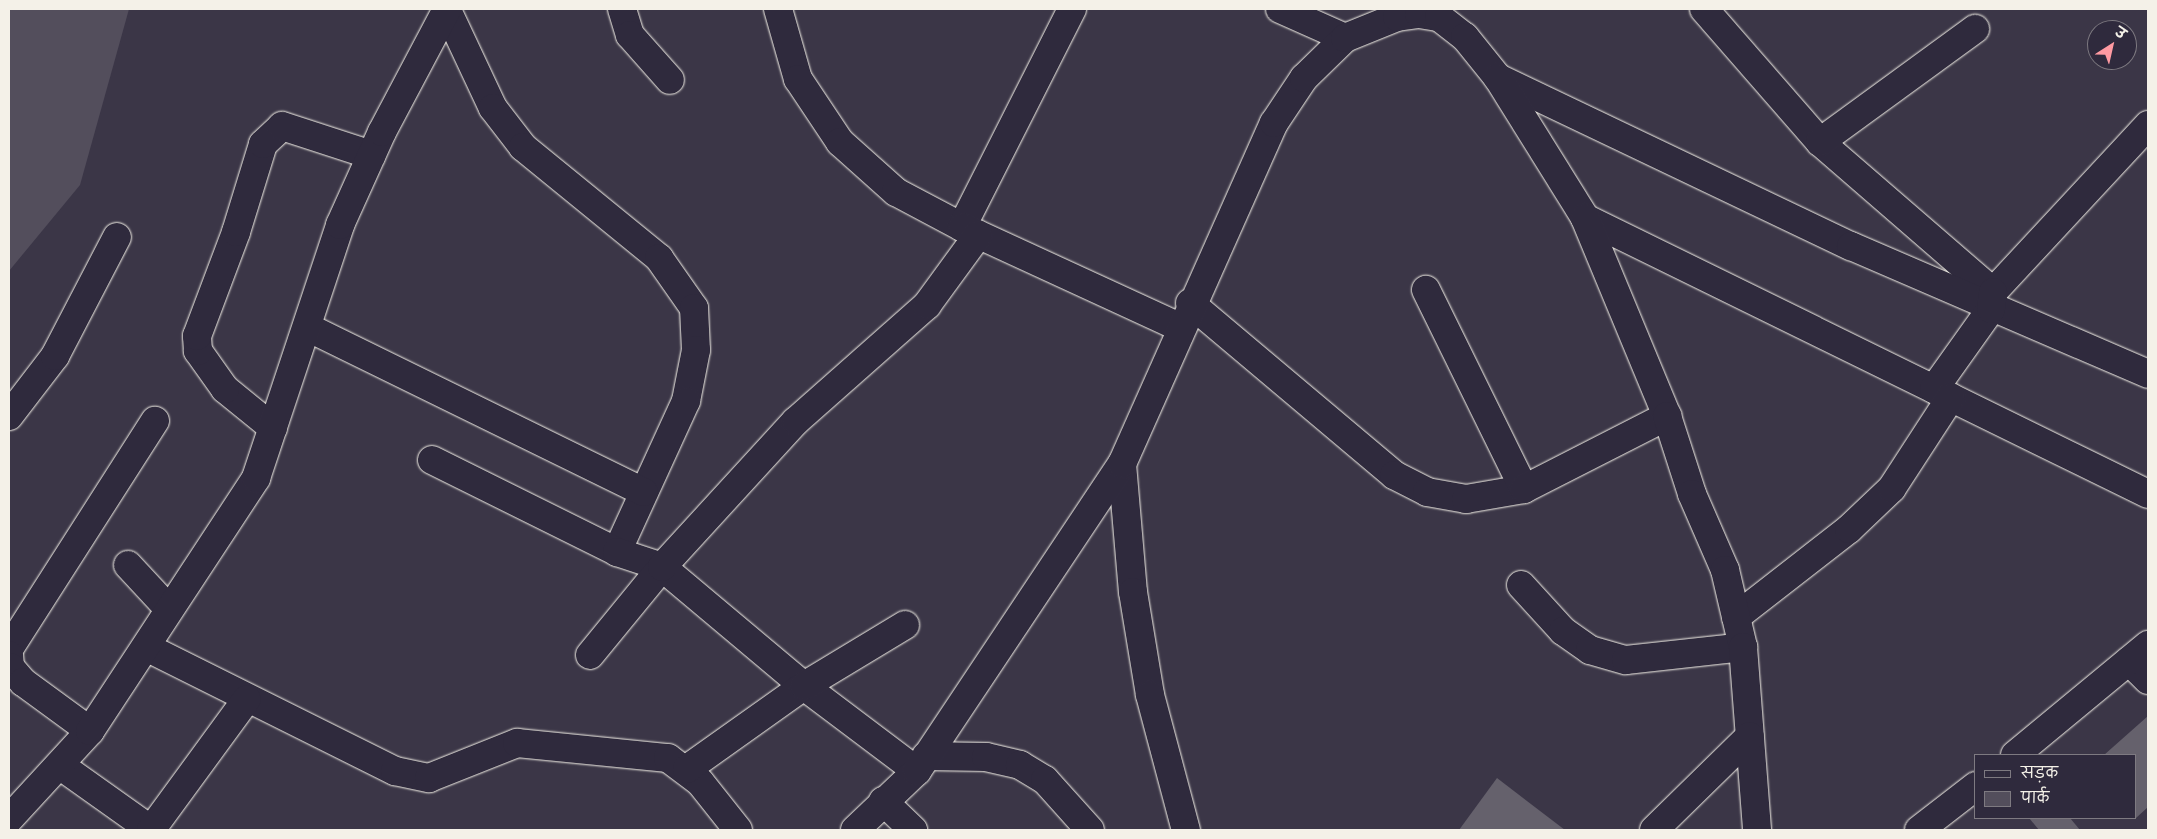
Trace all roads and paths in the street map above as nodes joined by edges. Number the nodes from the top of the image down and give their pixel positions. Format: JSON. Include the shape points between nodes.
{"nodes":[{"id":1,"x":447,"y":9,"type":"edge"},
{"id":2,"x":622,"y":9,"type":"edge"},
{"id":3,"x":778,"y":9,"type":"edge"},
{"id":4,"x":1072,"y":9,"type":"edge"},
{"id":5,"x":1280,"y":9,"type":"edge"},
{"id":6,"x":1704,"y":9,"type":"edge"},
{"id":7,"x":1428,"y":12,"type":"edge"},
{"id":8,"x":1975,"y":29,"type":"dead end"},
{"id":9,"x":1344,"y":38,"type":"junction"},
{"id":10,"x":1498,"y":78,"type":"junction"},
{"id":11,"x":670,"y":80,"type":"dead end"},
{"id":12,"x":2148,"y":125,"type":"edge"},
{"id":13,"x":1820,"y":142,"type":"junction"},
{"id":14,"x":371,"y":155,"type":"junction"},
{"id":15,"x":1585,"y":218,"type":"junction"},
{"id":16,"x":970,"y":231,"type":"junction"},
{"id":17,"x":117,"y":237,"type":"dead end"},
{"id":18,"x":1426,"y":290,"type":"dead end"},
{"id":19,"x":1992,"y":300,"type":"junction"},
{"id":20,"x":1190,"y":303,"type":"junction"},
{"id":21,"x":307,"y":327,"type":"junction"},
{"id":22,"x":1179,"y":327,"type":"junction"},
{"id":23,"x":2148,"y":374,"type":"edge"},
{"id":24,"x":1943,"y":393,"type":"junction"},
{"id":25,"x":9,"y":416,"type":"edge"},
{"id":26,"x":1667,"y":416,"type":"junction"},
{"id":27,"x":155,"y":421,"type":"dead end"},
{"id":28,"x":273,"y":428,"type":"junction"},
{"id":29,"x":432,"y":460,"type":"dead end"},
{"id":30,"x":1122,"y":464,"type":"junction"},
{"id":31,"x":1524,"y":489,"type":"junction"},
{"id":32,"x":644,"y":492,"type":"junction"},
{"id":33,"x":2148,"y":494,"type":"edge"},
{"id":34,"x":617,"y":552,"type":"junction"},
{"id":35,"x":128,"y":565,"type":"dead end"},
{"id":36,"x":662,"y":567,"type":"junction"},
{"id":37,"x":1521,"y":585,"type":"dead end"},
{"id":38,"x":168,"y":608,"type":"junction"},
{"id":39,"x":1736,"y":617,"type":"junction"},
{"id":40,"x":905,"y":624,"type":"dead end"},
{"id":41,"x":1743,"y":647,"type":"junction"},
{"id":42,"x":148,"y":648,"type":"junction"},
{"id":43,"x":9,"y":649,"type":"edge"},
{"id":44,"x":2139,"y":653,"type":"edge"},
{"id":45,"x":9,"y":655,"type":"edge"},
{"id":46,"x":590,"y":655,"type":"dead end"},
{"id":47,"x":2148,"y":680,"type":"edge"},
{"id":48,"x":804,"y":686,"type":"junction"},
{"id":49,"x":247,"y":699,"type":"junction"},
{"id":50,"x":90,"y":731,"type":"junction"},
{"id":51,"x":1750,"y":736,"type":"junction"},
{"id":52,"x":2016,"y":754,"type":"edge"},
{"id":53,"x":922,"y":763,"type":"junction"},
{"id":54,"x":61,"y":766,"type":"junction"},
{"id":55,"x":687,"y":769,"type":"junction"},
{"id":56,"x":1974,"y":788,"type":"edge"},
{"id":57,"x":883,"y":801,"type":"junction"},
{"id":58,"x":9,"y":819,"type":"edge"},
{"id":59,"x":151,"y":830,"type":"edge"},
{"id":60,"x":738,"y":830,"type":"edge"},
{"id":61,"x":855,"y":830,"type":"edge"},
{"id":62,"x":913,"y":830,"type":"edge"},
{"id":63,"x":1090,"y":830,"type":"edge"},
{"id":64,"x":1186,"y":830,"type":"edge"},
{"id":65,"x":1654,"y":830,"type":"edge"},
{"id":66,"x":1757,"y":830,"type":"edge"},
{"id":67,"x":1919,"y":830,"type":"edge"}],
"edges":[{"from":1,"to":14,"type":"street"},
{"from":1,"to":32,"type":"street","via":[[493,108],[523,147],[659,258],[694,308],[696,350],[686,401]]},
{"from":2,"to":11,"type":"street","via":[[630,35]]},
{"from":3,"to":16,"type":"street","via":[[798,79],[840,142],[896,192]]},
{"from":4,"to":16,"type":"street"},
{"from":5,"to":9,"type":"street"},
{"from":6,"to":13,"type":"street"},
{"from":7,"to":9,"type":"street","via":[[1397,17]]},
{"from":7,"to":10,"type":"street","via":[[1465,37]]},
{"from":8,"to":13,"type":"street"},
{"from":9,"to":20,"type":"street","via":[[1304,78],[1274,123]]},
{"from":10,"to":15,"type":"street"},
{"from":10,"to":19,"type":"street"},
{"from":12,"to":19,"type":"street"},
{"from":13,"to":19,"type":"street"},
{"from":14,"to":21,"type":"street","via":[[340,225]]},
{"from":14,"to":28,"type":"street","via":[[282,126],[263,144],[236,232],[197,336],[198,351],[225,389]]},
{"from":15,"to":24,"type":"street"},
{"from":15,"to":26,"type":"street"},
{"from":16,"to":22,"type":"street"},
{"from":16,"to":36,"type":"street","via":[[927,305],[796,421]]},
{"from":17,"to":25,"type":"street","via":[[55,356]]},
{"from":18,"to":31,"type":"street"},
{"from":19,"to":23,"type":"street"},
{"from":19,"to":24,"type":"street"},
{"from":20,"to":22,"type":"street"},
{"from":20,"to":31,"type":"street","via":[[1394,475],[1427,492],[1466,498]]},
{"from":21,"to":28,"type":"street"},
{"from":21,"to":32,"type":"street"},
{"from":22,"to":30,"type":"street"},
{"from":24,"to":33,"type":"street"},
{"from":24,"to":39,"type":"street","via":[[1892,488],[1849,530]]},
{"from":26,"to":31,"type":"street"},
{"from":26,"to":39,"type":"street","via":[[1692,494],[1725,570]]},
{"from":27,"to":43,"type":"street"},
{"from":28,"to":38,"type":"street","via":[[256,478]]},
{"from":29,"to":34,"type":"street"},
{"from":30,"to":53,"type":"street"},
{"from":30,"to":64,"type":"street","via":[[1133,592],[1150,695]]},
{"from":32,"to":34,"type":"street"},
{"from":34,"to":36,"type":"street"},
{"from":35,"to":38,"type":"street"},
{"from":36,"to":46,"type":"street"},
{"from":36,"to":48,"type":"street"},
{"from":37,"to":41,"type":"street","via":[[1563,632],[1590,650],[1626,660]]},
{"from":38,"to":42,"type":"street"},
{"from":39,"to":41,"type":"street"},
{"from":40,"to":48,"type":"street"},
{"from":41,"to":51,"type":"street"},
{"from":42,"to":49,"type":"street"},
{"from":42,"to":50,"type":"street"},
{"from":44,"to":47,"type":"street"},
{"from":44,"to":52,"type":"street"},
{"from":45,"to":50,"type":"street","via":[[10,667],[23,682]]},
{"from":48,"to":53,"type":"street"},
{"from":48,"to":55,"type":"street"},
{"from":49,"to":55,"type":"street","via":[[395,770],[429,778],[517,743],[648,754]]},
{"from":49,"to":59,"type":"street"},
{"from":50,"to":54,"type":"street"},
{"from":51,"to":65,"type":"street"},
{"from":51,"to":66,"type":"street"},
{"from":53,"to":57,"type":"street"},
{"from":53,"to":63,"type":"street","via":[[986,758],[1020,766],[1045,780]]},
{"from":54,"to":58,"type":"street"},
{"from":54,"to":59,"type":"street"},
{"from":55,"to":60,"type":"street"},
{"from":56,"to":67,"type":"street"},
{"from":57,"to":61,"type":"street"},
{"from":57,"to":62,"type":"street"}]}
